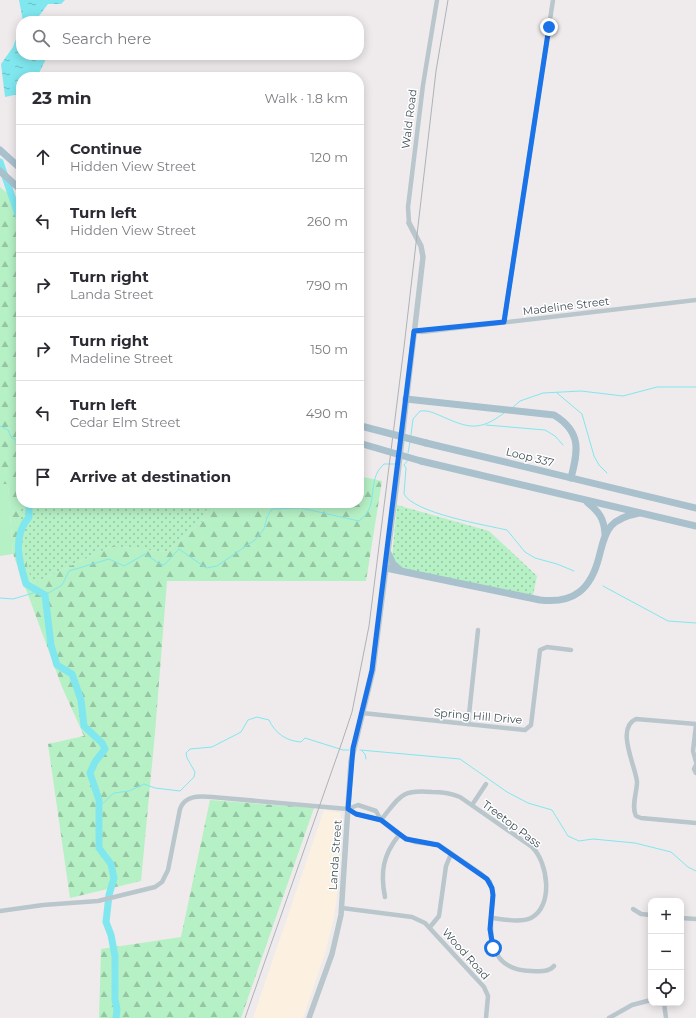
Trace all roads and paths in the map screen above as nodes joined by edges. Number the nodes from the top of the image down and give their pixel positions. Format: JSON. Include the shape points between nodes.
{"nodes":[{"id":1,"x":437,"y":0,"type":"edge"},
{"id":2,"x":553,"y":0,"type":"edge"},
{"id":3,"x":0,"y":150,"type":"edge"},
{"id":4,"x":16,"y":164,"type":"edge"},
{"id":5,"x":0,"y":171,"type":"edge"},
{"id":6,"x":16,"y":185,"type":"edge"},
{"id":7,"x":409,"y":223,"type":"joint"},
{"id":8,"x":417,"y":239,"type":"joint"},
{"id":9,"x":696,"y":300,"type":"edge"},
{"id":10,"x":504,"y":322,"type":"junction"},
{"id":11,"x":414,"y":331,"type":"junction"},
{"id":12,"x":406,"y":399,"type":"junction"},
{"id":13,"x":364,"y":427,"type":"edge"},
{"id":14,"x":364,"y":444,"type":"edge"},
{"id":15,"x":571,"y":478,"type":"junction"},
{"id":16,"x":584,"y":500,"type":"junction"},
{"id":17,"x":696,"y":508,"type":"edge"},
{"id":18,"x":639,"y":513,"type":"junction"},
{"id":19,"x":696,"y":526,"type":"edge"},
{"id":20,"x":605,"y":534,"type":"junction"},
{"id":21,"x":388,"y":554,"type":"junction"},
{"id":22,"x":386,"y":568,"type":"junction"},
{"id":23,"x":404,"y":572,"type":"junction"},
{"id":24,"x":478,"y":630,"type":"dead end"},
{"id":25,"x":571,"y":650,"type":"dead end"},
{"id":26,"x":362,"y":713,"type":"junction"},
{"id":27,"x":468,"y":724,"type":"junction"},
{"id":28,"x":696,"y":724,"type":"edge"},
{"id":29,"x":696,"y":762,"type":"edge"},
{"id":30,"x":696,"y":765,"type":"edge"},
{"id":31,"x":696,"y":772,"type":"edge"},
{"id":32,"x":486,"y":784,"type":"dead end"},
{"id":33,"x":472,"y":805,"type":"junction"},
{"id":34,"x":370,"y":808,"type":"junction"},
{"id":35,"x":348,"y":809,"type":"junction"},
{"id":36,"x":368,"y":816,"type":"junction"},
{"id":37,"x":381,"y":820,"type":"junction"},
{"id":38,"x":696,"y":823,"type":"edge"},
{"id":39,"x":399,"y":835,"type":"junction"},
{"id":40,"x":451,"y":854,"type":"junction"},
{"id":41,"x":385,"y":897,"type":"dead end"},
{"id":42,"x":342,"y":908,"type":"junction"},
{"id":43,"x":633,"y":909,"type":"dead end"},
{"id":44,"x":0,"y":911,"type":"edge"},
{"id":45,"x":648,"y":915,"type":"edge"},
{"id":46,"x":491,"y":918,"type":"junction"},
{"id":47,"x":684,"y":918,"type":"edge"},
{"id":48,"x":696,"y":920,"type":"edge"},
{"id":49,"x":430,"y":927,"type":"junction"},
{"id":50,"x":554,"y":966,"type":"dead end"},
{"id":51,"x":648,"y":1000,"type":"edge"},
{"id":52,"x":664,"y":1006,"type":"edge"},
{"id":53,"x":310,"y":1018,"type":"edge"},
{"id":54,"x":486,"y":1018,"type":"edge"},
{"id":55,"x":609,"y":1018,"type":"edge"},
{"id":56,"x":666,"y":1018,"type":"edge"}],
"edges":[{"from":1,"to":7,"type":"street","name":"Wald Road","via":[[423,85],[408,207]]},
{"from":2,"to":10,"type":"street"},
{"from":3,"to":4,"type":"main road"},
{"from":5,"to":6,"type":"main road"},
{"from":7,"to":8,"type":"street","name":"Wald Road"},
{"from":8,"to":11,"type":"street","name":"Landa Street","via":[[423,257]]},
{"from":9,"to":10,"type":"street","name":"Madeline Street"},
{"from":10,"to":11,"type":"street","name":"Madeline Street"},
{"from":11,"to":12,"type":"street","name":"Landa Street"},
{"from":12,"to":15,"type":"main road","via":[[554,415],[572,430],[576,443]]},
{"from":12,"to":21,"type":"street","name":"Landa Street"},
{"from":13,"to":15,"type":"main road","name":"Loop 337","bridge":true},
{"from":14,"to":16,"type":"main road","bridge":true,"via":[[421,461]]},
{"from":15,"to":17,"type":"main road","name":"Loop 337"},
{"from":16,"to":18,"type":"main road"},
{"from":16,"to":20,"type":"main road","via":[[597,510],[604,520]]},
{"from":18,"to":19,"type":"main road"},
{"from":18,"to":20,"type":"main road","via":[[622,518]]},
{"from":20,"to":23,"type":"main road","via":[[597,567],[590,583],[577,595],[562,600],[540,600]]},
{"from":21,"to":22,"type":"street","name":"Landa Street"},
{"from":21,"to":23,"type":"main road","via":[[393,564]]},
{"from":22,"to":23,"type":"main road"},
{"from":22,"to":26,"type":"street","name":"Landa Street","via":[[372,670]]},
{"from":24,"to":27,"type":"street"},
{"from":25,"to":27,"type":"street","name":"Spring Hill Drive","via":[[547,647],[540,650],[529,728],[525,730]]},
{"from":26,"to":27,"type":"street","name":"Spring Hill Drive"},
{"from":26,"to":35,"type":"street","name":"Landa Street","via":[[352,754]]},
{"from":28,"to":29,"type":"street","via":[[693,751]]},
{"from":28,"to":38,"type":"street","via":[[643,718],[632,720],[628,727],[627,742],[636,778],[636,816]]},
{"from":30,"to":31,"type":"street"},
{"from":32,"to":33,"type":"street"},
{"from":33,"to":37,"type":"street","name":"Treetop Pass","via":[[452,794],[411,791],[400,796]]},
{"from":33,"to":46,"type":"street","name":"Treetop Pass","via":[[532,847],[540,857],[545,870],[544,901],[535,915],[520,920]]},
{"from":34,"to":35,"type":"street","via":[[358,805]]},
{"from":34,"to":36,"type":"street"},
{"from":34,"to":37,"type":"street","via":[[378,813]]},
{"from":35,"to":36,"type":"street","via":[[356,814]]},
{"from":35,"to":42,"type":"street","name":"Landa Street"},
{"from":35,"to":44,"type":"street","via":[[212,797],[187,799],[180,809],[166,874],[162,882],[155,887],[98,902]]},
{"from":36,"to":37,"type":"street"},
{"from":37,"to":39,"type":"street"},
{"from":39,"to":40,"type":"street","via":[[415,842],[438,845]]},
{"from":39,"to":41,"type":"street","via":[[386,854],[382,883]]},
{"from":40,"to":46,"type":"street","via":[[490,882],[493,895]]},
{"from":40,"to":49,"type":"street","via":[[446,866],[440,916]]},
{"from":42,"to":49,"type":"street","name":"Wood Road","via":[[412,917]]},
{"from":42,"to":53,"type":"street","name":"Landa Street","via":[[335,943]]},
{"from":43,"to":45,"type":"street"},
{"from":46,"to":50,"type":"street","via":[[491,941],[497,955],[507,965],[530,971],[546,971]]},
{"from":47,"to":48,"type":"street"},
{"from":49,"to":54,"type":"street","name":"Wood Road","via":[[484,987],[488,996]]},
{"from":51,"to":55,"type":"street","via":[[638,1002]]},
{"from":52,"to":56,"type":"street"}]}
